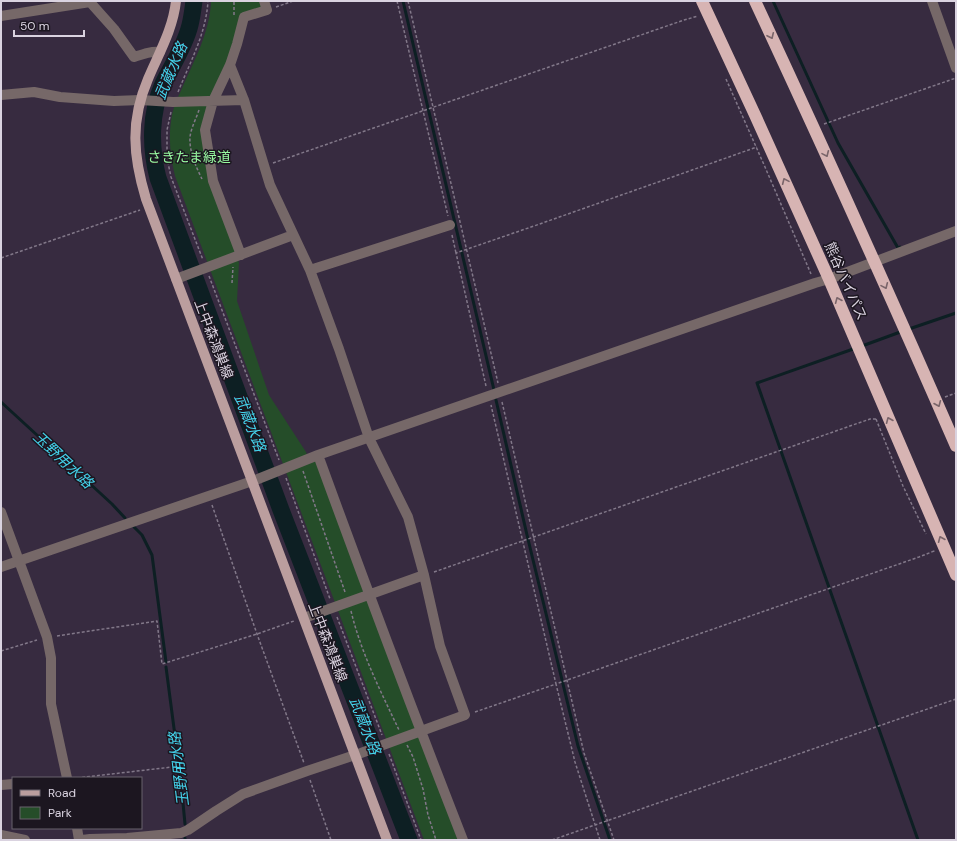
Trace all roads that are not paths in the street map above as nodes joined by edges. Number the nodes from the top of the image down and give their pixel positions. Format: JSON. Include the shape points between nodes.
{"nodes":[{"id":1,"x":176,"y":1,"type":"edge"},
{"id":2,"x":702,"y":1,"type":"edge"},
{"id":3,"x":755,"y":1,"type":"edge"},
{"id":4,"x":932,"y":1,"type":"edge"},
{"id":5,"x":90,"y":2,"type":"edge"},
{"id":6,"x":265,"y":5,"type":"edge"},
{"id":7,"x":1,"y":16,"type":"edge"},
{"id":8,"x":160,"y":52,"type":"junction"},
{"id":9,"x":230,"y":65,"type":"junction"},
{"id":10,"x":956,"y":68,"type":"edge"},
{"id":11,"x":1,"y":95,"type":"edge"},
{"id":12,"x":145,"y":100,"type":"junction"},
{"id":13,"x":244,"y":100,"type":"junction"},
{"id":14,"x":213,"y":101,"type":"junction"},
{"id":15,"x":450,"y":225,"type":"road end"},
{"id":16,"x":956,"y":231,"type":"edge"},
{"id":17,"x":293,"y":234,"type":"junction"},
{"id":18,"x":241,"y":255,"type":"junction"},
{"id":19,"x":875,"y":262,"type":"junction"},
{"id":20,"x":310,"y":270,"type":"junction"},
{"id":21,"x":180,"y":278,"type":"junction"},
{"id":22,"x":829,"y":279,"type":"junction"},
{"id":23,"x":369,"y":438,"type":"junction"},
{"id":24,"x":956,"y":446,"type":"edge"},
{"id":25,"x":318,"y":455,"type":"junction"},
{"id":26,"x":256,"y":479,"type":"junction"},
{"id":27,"x":1,"y":512,"type":"edge"},
{"id":28,"x":20,"y":561,"type":"junction"},
{"id":29,"x":1,"y":568,"type":"edge"},
{"id":30,"x":424,"y":575,"type":"junction"},
{"id":31,"x":956,"y":575,"type":"edge"},
{"id":32,"x":369,"y":595,"type":"junction"},
{"id":33,"x":308,"y":617,"type":"junction"},
{"id":34,"x":420,"y":731,"type":"junction"},
{"id":35,"x":359,"y":753,"type":"junction"},
{"id":36,"x":67,"y":777,"type":"edge"},
{"id":37,"x":12,"y":784,"type":"edge"},
{"id":38,"x":1,"y":785,"type":"edge"},
{"id":39,"x":77,"y":829,"type":"edge"},
{"id":40,"x":1,"y":835,"type":"edge"},
{"id":41,"x":182,"y":837,"type":"edge"},
{"id":42,"x":25,"y":840,"type":"edge"},
{"id":43,"x":79,"y":840,"type":"edge"},
{"id":44,"x":82,"y":840,"type":"edge"},
{"id":45,"x":387,"y":840,"type":"edge"},
{"id":46,"x":463,"y":840,"type":"edge"}],
"edges":[{"from":1,"to":8,"type":"main road","name":"上中森鴻巣線","via":[[172,23]]},
{"from":22,"to":2,"type":"highway","name":"熊谷バイパス","one_way":true},
{"from":3,"to":19,"type":"highway","one_way":true},
{"from":4,"to":10,"type":"street"},
{"from":5,"to":7,"type":"street"},
{"from":5,"to":8,"type":"street","via":[[134,57],[147,52]]},
{"from":6,"to":9,"type":"street","via":[[244,18]]},
{"from":8,"to":12,"type":"main road","name":"上中森鴻巣線","via":[[148,79]]},
{"from":9,"to":13,"type":"street"},
{"from":9,"to":14,"type":"street"},
{"from":11,"to":12,"type":"street","via":[[34,92],[74,99]]},
{"from":12,"to":14,"type":"street","via":[[169,106]]},
{"from":12,"to":21,"type":"main road","name":"上中森鴻巣線","via":[[136,127],[136,155],[140,178],[149,207]]},
{"from":13,"to":14,"type":"street"},
{"from":13,"to":17,"type":"street","via":[[270,185]]},
{"from":14,"to":18,"type":"street","via":[[205,130],[213,181]]},
{"from":15,"to":20,"type":"street"},
{"from":16,"to":19,"type":"street"},
{"from":17,"to":18,"type":"street"},
{"from":17,"to":20,"type":"street"},
{"from":18,"to":21,"type":"street"},
{"from":19,"to":22,"type":"street"},
{"from":19,"to":24,"type":"highway","one_way":true},
{"from":20,"to":23,"type":"street"},
{"from":21,"to":26,"type":"main road","name":"上中森鴻巣線"},
{"from":22,"to":23,"type":"street"},
{"from":31,"to":22,"type":"highway","name":"熊谷バイパス","one_way":true},
{"from":23,"to":25,"type":"street"},
{"from":23,"to":30,"type":"street","via":[[408,517]]},
{"from":25,"to":26,"type":"street"},
{"from":25,"to":32,"type":"street"},
{"from":26,"to":28,"type":"street"},
{"from":26,"to":33,"type":"main road","name":"上中森鴻巣線"},
{"from":27,"to":28,"type":"street"},
{"from":28,"to":29,"type":"street"},
{"from":28,"to":36,"type":"street","via":[[47,637],[51,658],[51,704]]},
{"from":30,"to":32,"type":"street"},
{"from":30,"to":34,"type":"street","via":[[440,646],[465,715]]},
{"from":32,"to":33,"type":"street"},
{"from":32,"to":34,"type":"street"},
{"from":33,"to":35,"type":"main road","name":"上中森鴻巣線"},
{"from":34,"to":35,"type":"street"},
{"from":34,"to":46,"type":"street"},
{"from":35,"to":41,"type":"street","via":[[243,794],[188,830]]},
{"from":35,"to":45,"type":"main road","name":"上中森鴻巣線"},
{"from":37,"to":38,"type":"street"},
{"from":39,"to":43,"type":"street"},
{"from":40,"to":42,"type":"street"},
{"from":41,"to":44,"type":"street"}]}
